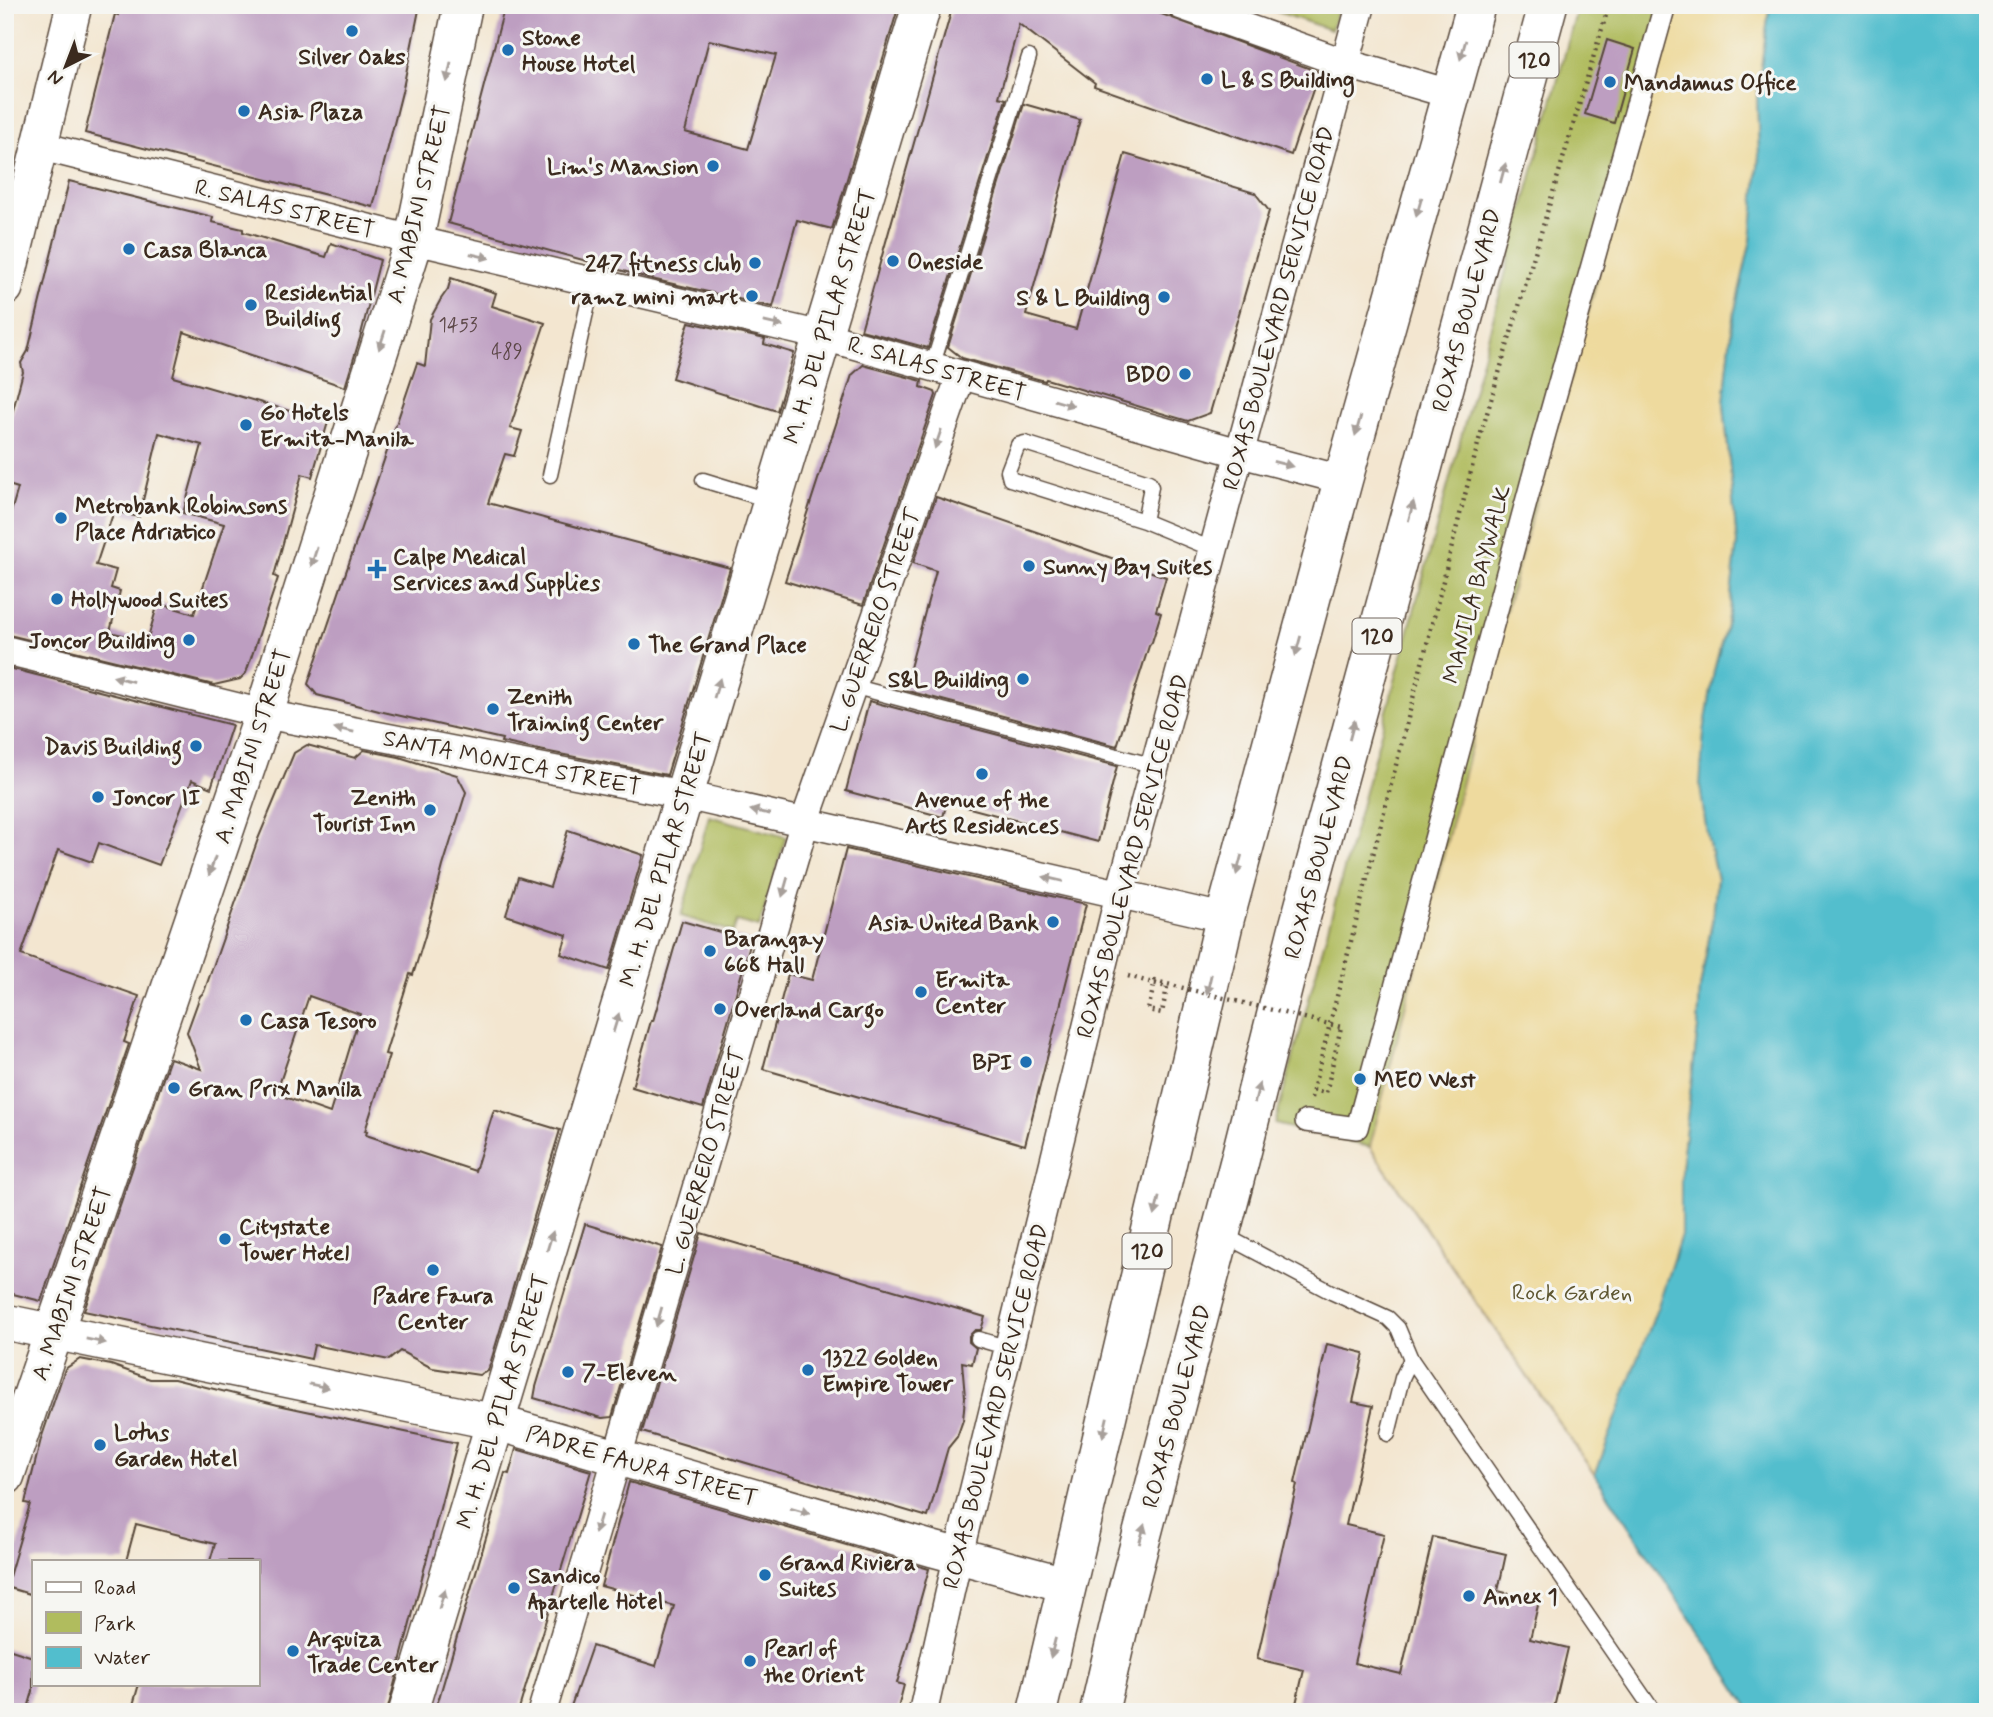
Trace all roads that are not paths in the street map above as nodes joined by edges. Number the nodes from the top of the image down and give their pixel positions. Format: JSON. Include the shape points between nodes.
{"nodes":[{"id":1,"x":74,"y":5,"type":"edge"},
{"id":2,"x":463,"y":5,"type":"edge"},
{"id":3,"x":922,"y":5,"type":"edge"},
{"id":4,"x":1181,"y":5,"type":"edge"},
{"id":5,"x":1361,"y":5,"type":"edge"},
{"id":6,"x":1476,"y":5,"type":"edge"},
{"id":7,"x":1548,"y":5,"type":"edge"},
{"id":8,"x":1665,"y":5,"type":"edge"},
{"id":9,"x":1030,"y":57,"type":"dead end"},
{"id":10,"x":1344,"y":63,"type":"junction"},
{"id":11,"x":1450,"y":94,"type":"junction"},
{"id":12,"x":40,"y":146,"type":"junction"},
{"id":13,"x":414,"y":240,"type":"junction"},
{"id":14,"x":594,"y":283,"type":"junction"},
{"id":15,"x":5,"y":288,"type":"edge"},
{"id":16,"x":823,"y":336,"type":"junction"},
{"id":17,"x":932,"y":367,"type":"junction"},
{"id":18,"x":961,"y":375,"type":"junction"},
{"id":19,"x":1240,"y":453,"type":"junction"},
{"id":20,"x":550,"y":475,"type":"dead end"},
{"id":21,"x":703,"y":480,"type":"dead end"},
{"id":22,"x":1343,"y":480,"type":"junction"},
{"id":23,"x":773,"y":501,"type":"junction"},
{"id":24,"x":1144,"y":521,"type":"junction"},
{"id":25,"x":1212,"y":549,"type":"junction"},
{"id":26,"x":5,"y":650,"type":"edge"},
{"id":27,"x":852,"y":686,"type":"junction"},
{"id":28,"x":264,"y":714,"type":"junction"},
{"id":29,"x":1155,"y":766,"type":"junction"},
{"id":30,"x":684,"y":795,"type":"junction"},
{"id":31,"x":805,"y":821,"type":"junction"},
{"id":32,"x":1120,"y":894,"type":"junction"},
{"id":33,"x":1225,"y":918,"type":"junction"},
{"id":34,"x":1306,"y":1121,"type":"road end"},
{"id":35,"x":1221,"y":1234,"type":"junction"},
{"id":36,"x":5,"y":1322,"type":"edge"},
{"id":37,"x":55,"y":1333,"type":"junction"},
{"id":38,"x":978,"y":1339,"type":"dead end"},
{"id":39,"x":1009,"y":1348,"type":"junction"},
{"id":40,"x":1411,"y":1359,"type":"junction"},
{"id":41,"x":495,"y":1422,"type":"junction"},
{"id":42,"x":1388,"y":1434,"type":"dead end"},
{"id":43,"x":617,"y":1459,"type":"junction"},
{"id":44,"x":5,"y":1476,"type":"edge"},
{"id":45,"x":958,"y":1556,"type":"junction"},
{"id":46,"x":1069,"y":1585,"type":"junction"},
{"id":47,"x":408,"y":1712,"type":"edge"},
{"id":48,"x":542,"y":1712,"type":"edge"},
{"id":49,"x":923,"y":1712,"type":"edge"},
{"id":50,"x":1037,"y":1712,"type":"edge"},
{"id":51,"x":1099,"y":1712,"type":"edge"},
{"id":52,"x":1654,"y":1712,"type":"edge"}],
"edges":[{"from":1,"to":12,"type":"street"},
{"from":2,"to":13,"type":"main road","name":"A. MABINI STREET","one_way":true},
{"from":3,"to":16,"type":"main road","name":"M. H. DEL PILAR STREET"},
{"from":4,"to":10,"type":"street"},
{"from":5,"to":10,"type":"street","name":"ROXAS BOULEVARD SERVICE ROAD"},
{"from":6,"to":11,"type":"main road","number":"120","one_way":true},
{"from":35,"to":7,"type":"main road","name":"ROXAS BOULEVARD","number":"120","one_way":true,"via":[[1297,932]]},
{"from":8,"to":34,"type":"street","name":"MANILA BAYWALK","via":[[1357,1128]]},
{"from":9,"to":17,"type":"lane"},
{"from":10,"to":11,"type":"street"},
{"from":10,"to":19,"type":"street","name":"ROXAS BOULEVARD SERVICE ROAD"},
{"from":11,"to":22,"type":"main road","number":"120","one_way":true},
{"from":12,"to":13,"type":"street","name":"R. SALAS STREET"},
{"from":12,"to":15,"type":"street"},
{"from":13,"to":14,"type":"street","name":"R. SALAS STREET","one_way":true},
{"from":13,"to":28,"type":"main road","name":"A. MABINI STREET","one_way":true},
{"from":14,"to":16,"type":"street","name":"R. SALAS STREET","one_way":true},
{"from":14,"to":20,"type":"lane"},
{"from":16,"to":17,"type":"street","name":"R. SALAS STREET"},
{"from":16,"to":23,"type":"main road","name":"M. H. DEL PILAR STREET"},
{"from":17,"to":18,"type":"street","name":"R. SALAS STREET"},
{"from":18,"to":19,"type":"street","name":"R. SALAS STREET","one_way":true},
{"from":18,"to":27,"type":"street","name":"L. GUERRERO STREET","one_way":true},
{"from":19,"to":22,"type":"street","name":"R. SALAS STREET","one_way":true},
{"from":19,"to":25,"type":"street","name":"ROXAS BOULEVARD SERVICE ROAD"},
{"from":21,"to":23,"type":"lane"},
{"from":22,"to":33,"type":"main road","number":"120","one_way":true},
{"from":30,"to":23,"type":"main road","name":"M. H. DEL PILAR STREET","one_way":true},
{"from":24,"to":24,"type":"lane","via":[[1010,479],[1008,471],[1018,445],[1025,443],[1149,482],[1152,487]]},
{"from":24,"to":25,"type":"lane"},
{"from":25,"to":29,"type":"street","name":"ROXAS BOULEVARD SERVICE ROAD"},
{"from":28,"to":26,"type":"street","name":"SANTA MONICA STREET","one_way":true},
{"from":27,"to":29,"type":"lane"},
{"from":27,"to":31,"type":"street","name":"L. GUERRERO STREET"},
{"from":30,"to":28,"type":"street","name":"SANTA MONICA STREET","one_way":true},
{"from":28,"to":37,"type":"main road","name":"A. MABINI STREET","one_way":true},
{"from":29,"to":32,"type":"street","name":"ROXAS BOULEVARD SERVICE ROAD"},
{"from":31,"to":30,"type":"street","name":"SANTA MONICA STREET","one_way":true},
{"from":41,"to":30,"type":"main road","name":"M. H. DEL PILAR STREET","one_way":true},
{"from":32,"to":31,"type":"street","name":"SANTA MONICA STREET","one_way":true},
{"from":31,"to":43,"type":"street","name":"L. GUERRERO STREET","one_way":true},
{"from":32,"to":33,"type":"street","name":"SANTA MONICA STREET"},
{"from":32,"to":39,"type":"street","name":"ROXAS BOULEVARD SERVICE ROAD"},
{"from":33,"to":46,"type":"main road","number":"120","one_way":true},
{"from":35,"to":40,"type":"lane","via":[[1388,1318],[1398,1328]]},
{"from":51,"to":35,"type":"main road","name":"ROXAS BOULEVARD","number":"120","one_way":true},
{"from":36,"to":37,"type":"street","name":"PADRE FAURA STREET"},
{"from":37,"to":41,"type":"street","name":"PADRE FAURA STREET","one_way":true},
{"from":37,"to":44,"type":"main road","name":"A. MABINI STREET"},
{"from":38,"to":39,"type":"lane"},
{"from":39,"to":45,"type":"street","name":"ROXAS BOULEVARD SERVICE ROAD"},
{"from":40,"to":42,"type":"lane"},
{"from":40,"to":52,"type":"lane"},
{"from":41,"to":43,"type":"street","name":"PADRE FAURA STREET"},
{"from":47,"to":41,"type":"main road","name":"M. H. DEL PILAR STREET","one_way":true},
{"from":43,"to":45,"type":"street","name":"PADRE FAURA STREET","one_way":true},
{"from":43,"to":48,"type":"street","name":"L. GUERRERO STREET","one_way":true},
{"from":45,"to":46,"type":"street","name":"PADRE FAURA STREET"},
{"from":45,"to":49,"type":"street","name":"ROXAS BOULEVARD SERVICE ROAD"},
{"from":46,"to":50,"type":"main road","number":"120","one_way":true}]}
